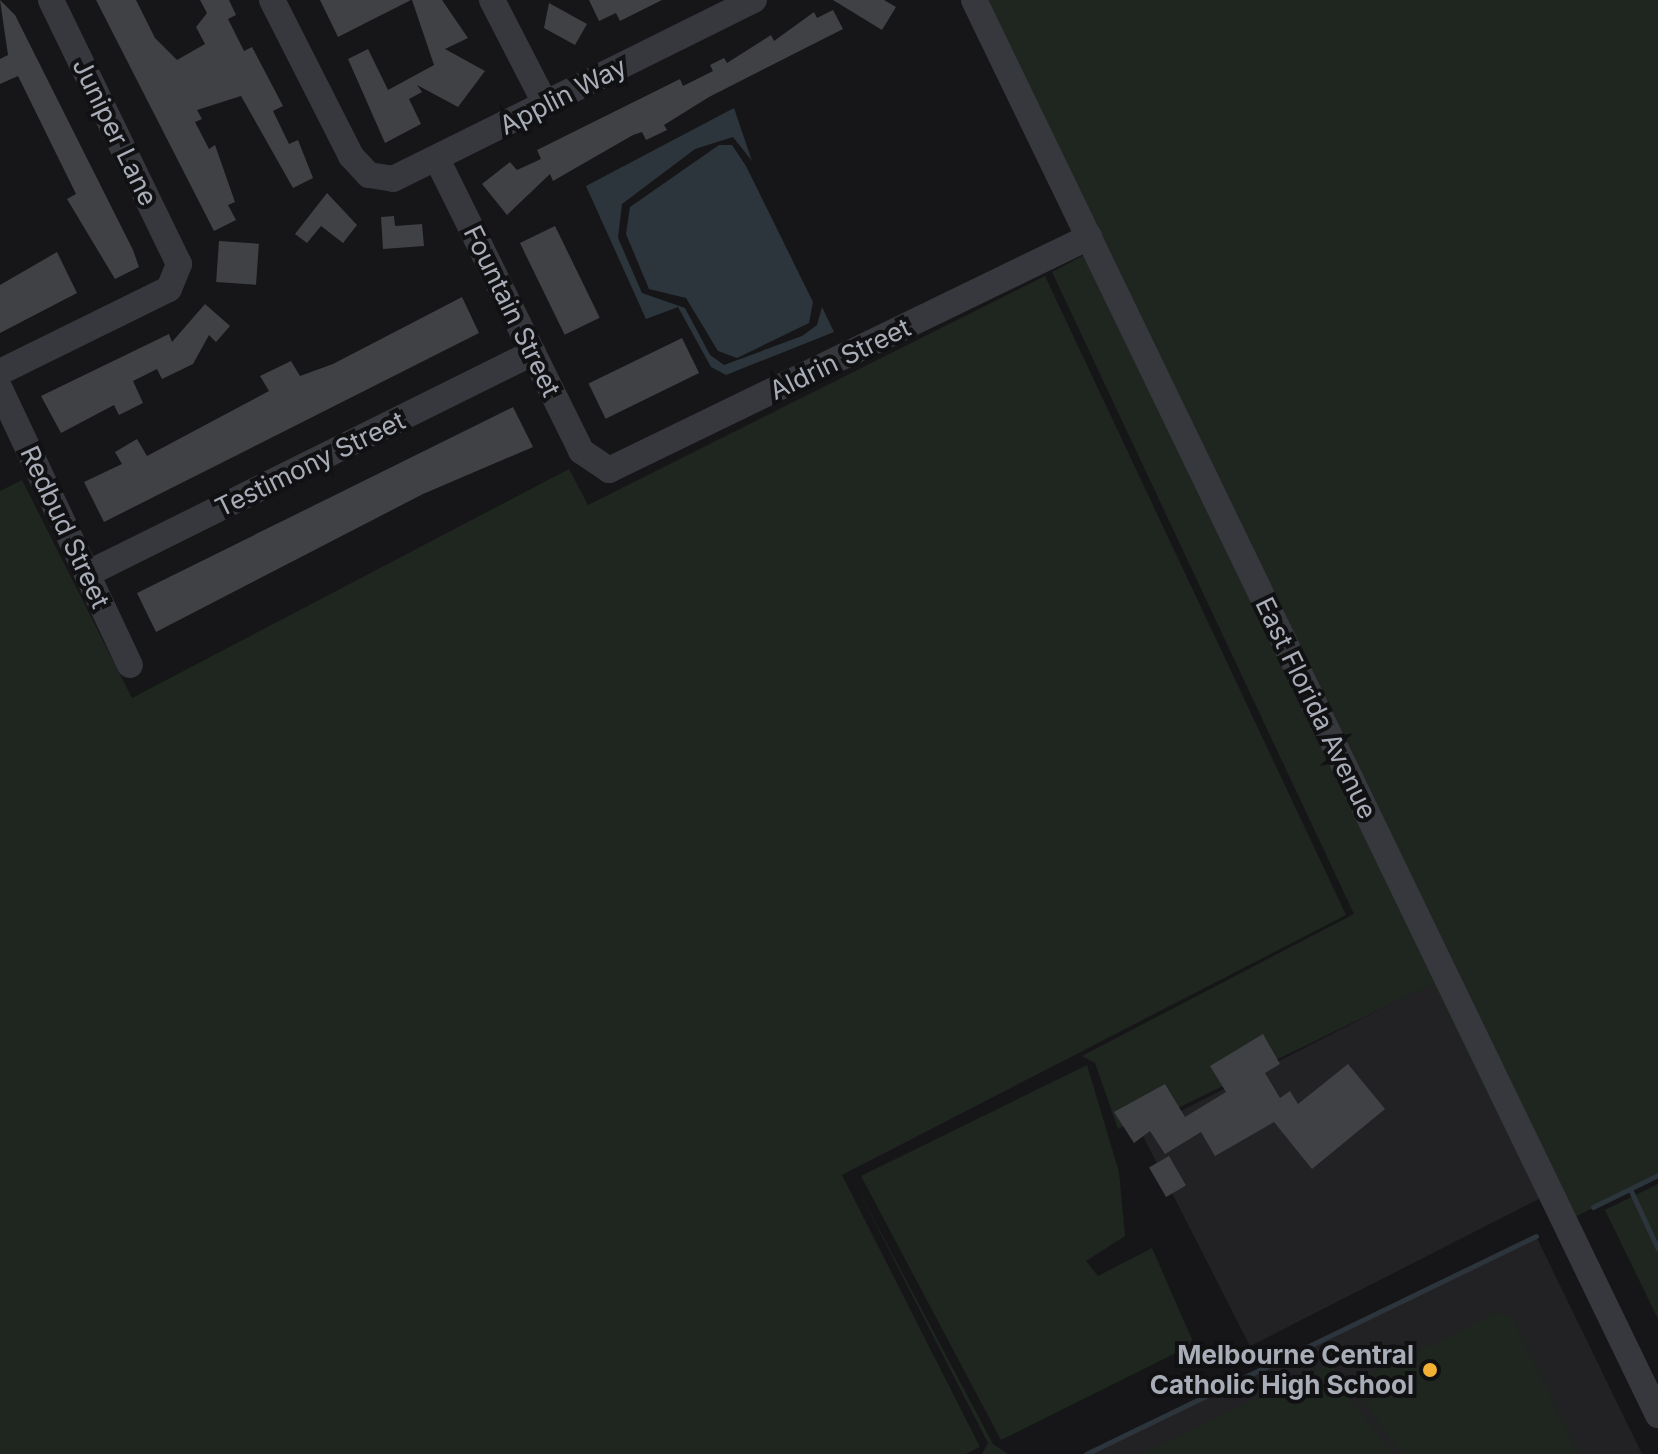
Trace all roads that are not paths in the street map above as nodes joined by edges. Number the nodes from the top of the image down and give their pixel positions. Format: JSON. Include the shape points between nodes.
{"nodes":[{"id":1,"x":51,"y":0,"type":"edge"},
{"id":2,"x":272,"y":0,"type":"edge"},
{"id":3,"x":492,"y":0,"type":"edge"},
{"id":4,"x":754,"y":0,"type":"edge"},
{"id":5,"x":974,"y":0,"type":"edge"},
{"id":6,"x":546,"y":105,"type":"junction"},
{"id":7,"x":437,"y":159,"type":"junction"},
{"id":8,"x":1089,"y":237,"type":"junction"},
{"id":9,"x":533,"y":353,"type":"junction"},
{"id":10,"x":0,"y":372,"type":"edge"},
{"id":11,"x":0,"y":389,"type":"edge"},
{"id":12,"x":590,"y":461,"type":"joint"},
{"id":13,"x":87,"y":574,"type":"junction"},
{"id":14,"x":130,"y":665,"type":"dead end"},
{"id":15,"x":1658,"y":1415,"type":"edge"}],
"edges":[{"from":1,"to":10,"type":"street","name":"Juniper Lane","via":[[179,264],[169,289]]},
{"from":2,"to":7,"type":"street","name":"Applin Way","via":[[351,156],[369,175],[393,179]]},
{"from":3,"to":6,"type":"street"},
{"from":4,"to":6,"type":"street","name":"Applin Way"},
{"from":5,"to":8,"type":"street","name":"East Florida Avenue"},
{"from":6,"to":7,"type":"street","name":"Applin Way"},
{"from":7,"to":9,"type":"street","name":"Fountain Street"},
{"from":8,"to":12,"type":"street","name":"Aldrin Street","via":[[622,465],[609,470]]},
{"from":8,"to":15,"type":"street","name":"East Florida Avenue"},
{"from":9,"to":12,"type":"street","name":"Fountain Street"},
{"from":9,"to":13,"type":"street","name":"Testimony Street"},
{"from":11,"to":13,"type":"street","name":"Redbud Street"},
{"from":13,"to":14,"type":"street","name":"Redbud Street"}]}
